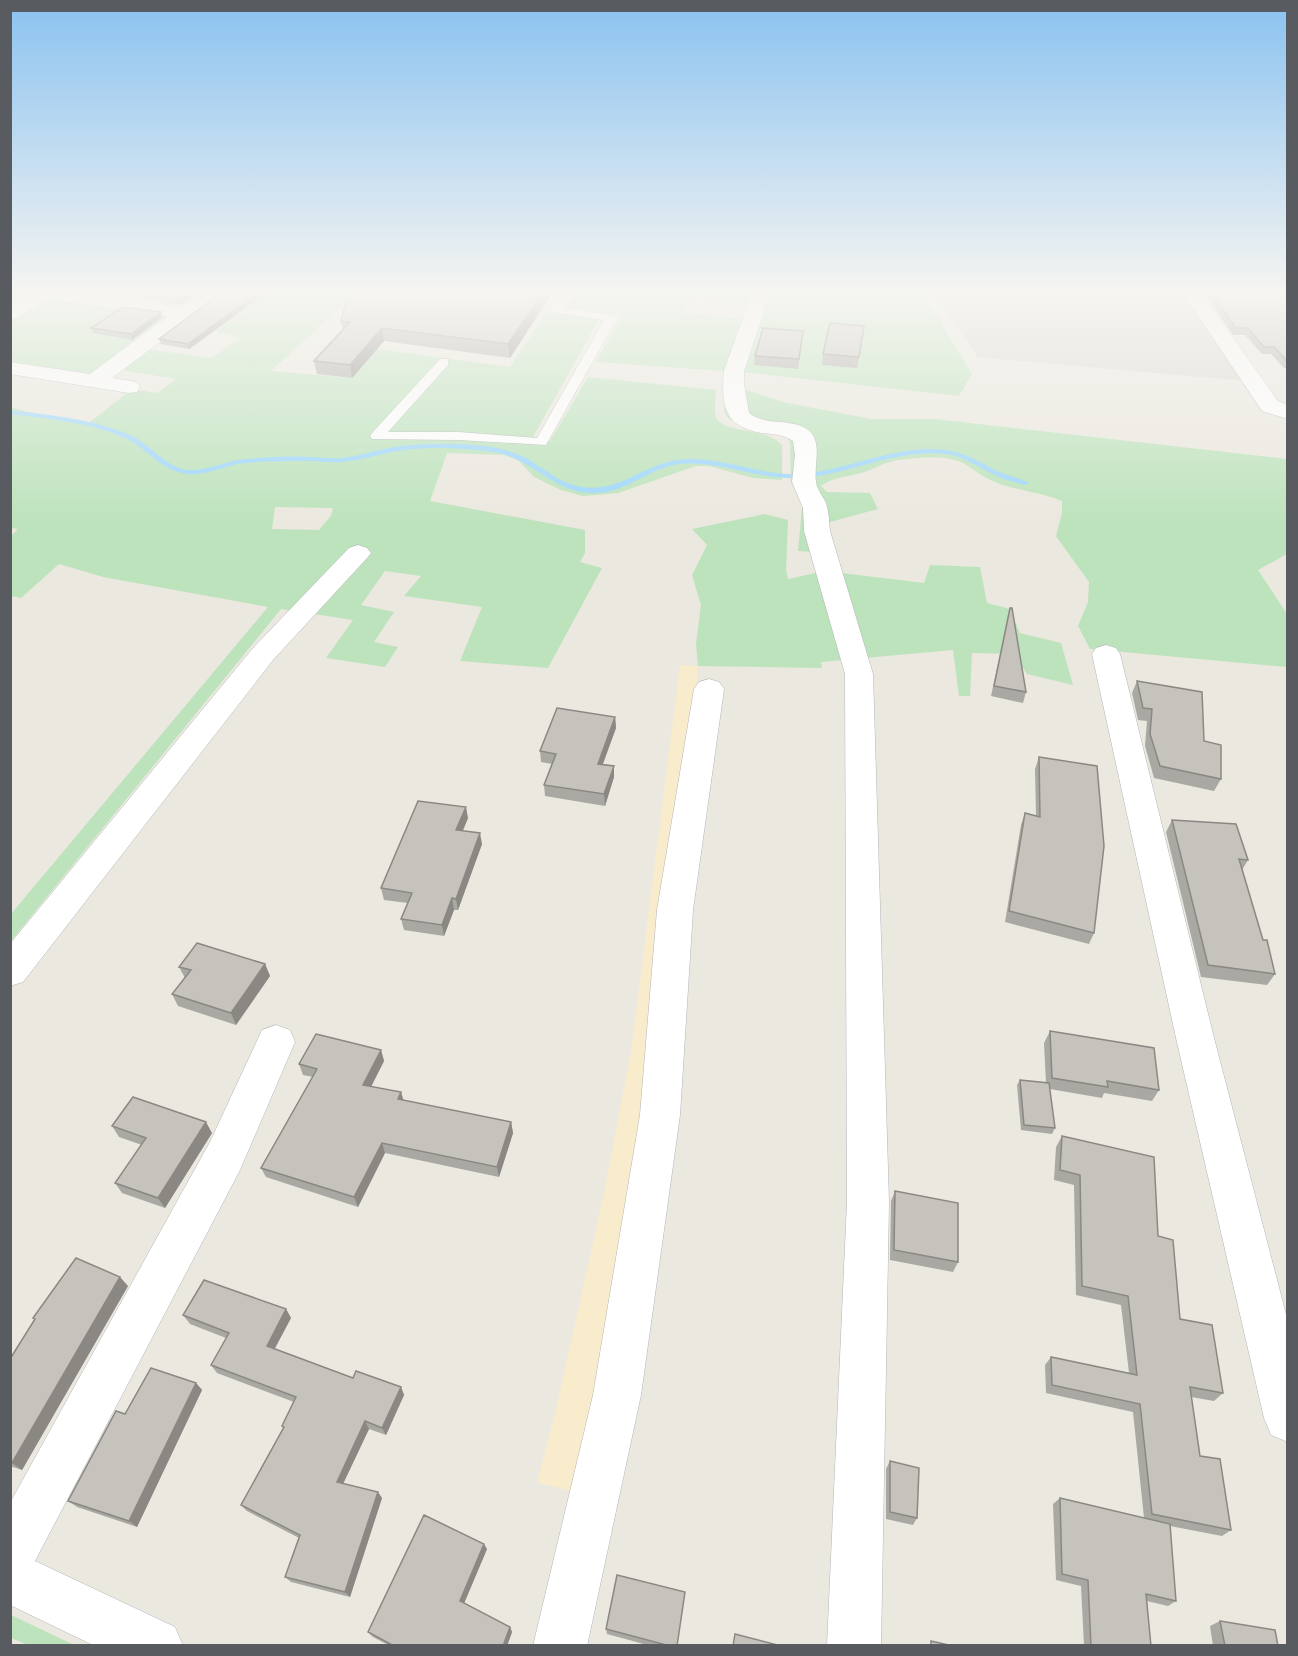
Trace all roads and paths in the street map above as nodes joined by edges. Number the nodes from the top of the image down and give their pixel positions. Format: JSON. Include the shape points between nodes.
{"nodes":[{"id":1,"x":113,"y":367,"type":"edge"},
{"id":2,"x":439,"y":367,"type":"edge"},
{"id":3,"x":583,"y":367,"type":"edge"},
{"id":4,"x":735,"y":367,"type":"edge"},
{"id":5,"x":1243,"y":367,"type":"edge"},
{"id":6,"x":10,"y":368,"type":"edge"},
{"id":7,"x":95,"y":381,"type":"junction"},
{"id":8,"x":129,"y":387,"type":"dead end"},
{"id":9,"x":1287,"y":413,"type":"edge"},
{"id":10,"x":358,"y":553,"type":"dead end"},
{"id":11,"x":1106,"y":654,"type":"dead end"},
{"id":12,"x":709,"y":689,"type":"dead end"},
{"id":13,"x":10,"y":971,"type":"edge"},
{"id":14,"x":276,"y":1042,"type":"dead end"},
{"id":15,"x":1287,"y":1418,"type":"edge"},
{"id":16,"x":10,"y":1556,"type":"edge"},
{"id":17,"x":10,"y":1577,"type":"edge"},
{"id":18,"x":156,"y":1646,"type":"edge"},
{"id":19,"x":560,"y":1646,"type":"edge"},
{"id":20,"x":854,"y":1646,"type":"edge"}],
"edges":[{"from":1,"to":7,"type":"street"},
{"from":2,"to":3,"type":"lane","via":[[377,436],[498,436],[541,442]]},
{"from":4,"to":20,"type":"street","via":[[733,384],[738,415],[744,422],[799,434],[804,441],[805,473],[815,506],[817,531],[859,675],[868,1202]]},
{"from":5,"to":9,"type":"street","via":[[1270,406]]},
{"from":6,"to":7,"type":"street"},
{"from":7,"to":8,"type":"street"},
{"from":10,"to":13,"type":"street","via":[[263,654]]},
{"from":11,"to":15,"type":"street"},
{"from":12,"to":19,"type":"street","via":[[675,910],[660,1114],[617,1395]]},
{"from":14,"to":16,"type":"street","via":[[225,1156]]},
{"from":17,"to":18,"type":"street"}]}
